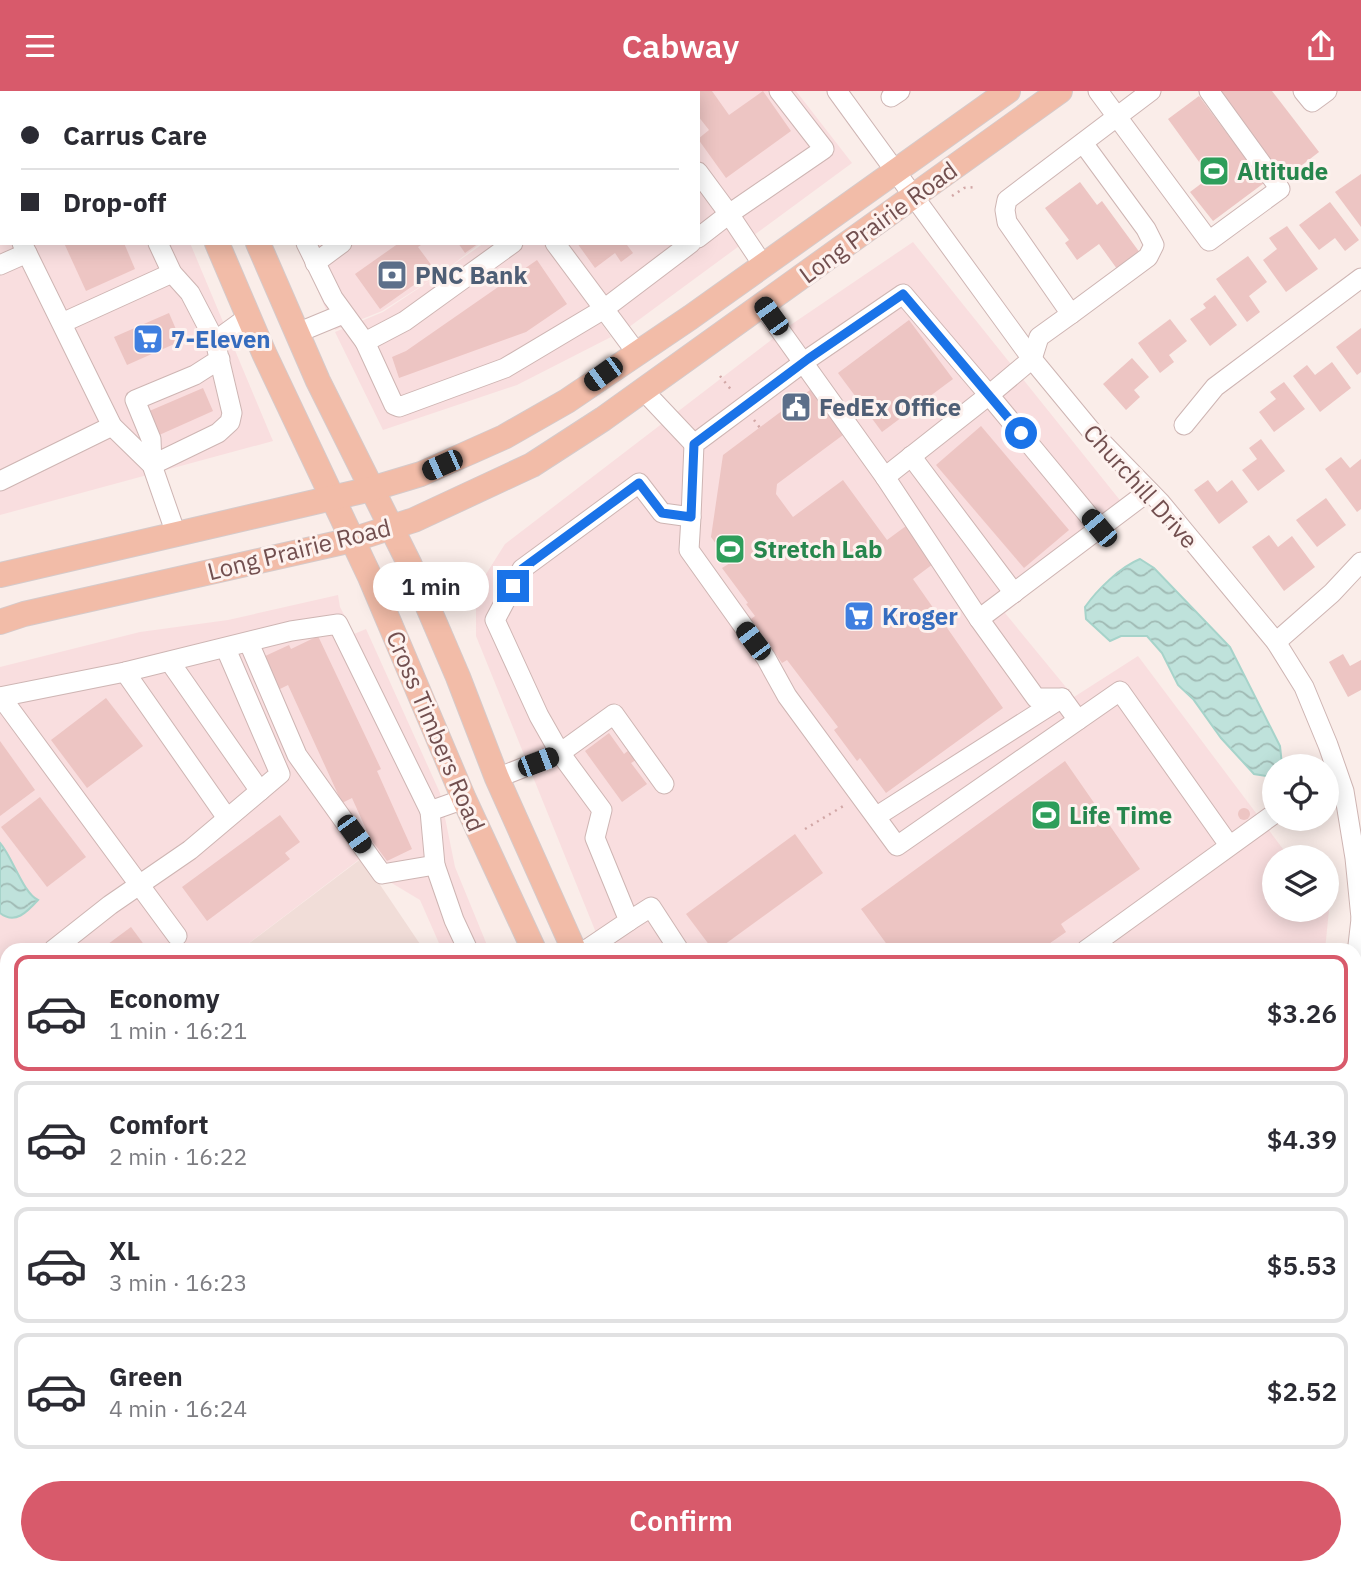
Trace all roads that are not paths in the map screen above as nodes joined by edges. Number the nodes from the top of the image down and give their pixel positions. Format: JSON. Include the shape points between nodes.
{"nodes":[{"id":1,"x":779,"y":91,"type":"edge"},
{"id":2,"x":837,"y":91,"type":"edge"},
{"id":3,"x":1008,"y":91,"type":"edge"},
{"id":4,"x":1060,"y":91,"type":"edge"},
{"id":5,"x":1098,"y":91,"type":"edge"},
{"id":6,"x":1151,"y":91,"type":"edge"},
{"id":7,"x":1209,"y":91,"type":"edge"},
{"id":8,"x":1303,"y":91,"type":"edge"},
{"id":9,"x":1327,"y":91,"type":"edge"},
{"id":10,"x":1117,"y":117,"type":"junction"},
{"id":11,"x":1083,"y":143,"type":"junction"},
{"id":12,"x":897,"y":170,"type":"junction"},
{"id":13,"x":700,"y":175,"type":"edge"},
{"id":14,"x":914,"y":196,"type":"junction"},
{"id":15,"x":729,"y":214,"type":"junction"},
{"id":16,"x":700,"y":236,"type":"edge"},
{"id":17,"x":159,"y":245,"type":"edge"},
{"id":18,"x":218,"y":245,"type":"edge"},
{"id":19,"x":259,"y":245,"type":"edge"},
{"id":20,"x":307,"y":245,"type":"edge"},
{"id":21,"x":339,"y":245,"type":"edge"},
{"id":22,"x":510,"y":245,"type":"edge"},
{"id":23,"x":556,"y":245,"type":"edge"},
{"id":24,"x":688,"y":245,"type":"edge"},
{"id":25,"x":25,"y":248,"type":"edge"},
{"id":26,"x":315,"y":263,"type":"junction"},
{"id":27,"x":0,"y":265,"type":"edge"},
{"id":28,"x":763,"y":265,"type":"junction"},
{"id":29,"x":172,"y":273,"type":"junction"},
{"id":30,"x":1361,"y":278,"type":"edge"},
{"id":31,"x":762,"y":305,"type":"junction"},
{"id":32,"x":604,"y":309,"type":"junction"},
{"id":33,"x":343,"y":314,"type":"junction"},
{"id":34,"x":1071,"y":314,"type":"junction"},
{"id":35,"x":248,"y":317,"type":"junction"},
{"id":36,"x":691,"y":317,"type":"junction"},
{"id":37,"x":62,"y":323,"type":"junction"},
{"id":38,"x":297,"y":333,"type":"junction"},
{"id":39,"x":365,"y":341,"type":"junction"},
{"id":40,"x":218,"y":350,"type":"junction"},
{"id":41,"x":636,"y":352,"type":"junction"},
{"id":42,"x":1032,"y":359,"type":"junction"},
{"id":43,"x":804,"y":362,"type":"junction"},
{"id":44,"x":643,"y":390,"type":"junction"},
{"id":45,"x":989,"y":395,"type":"junction"},
{"id":46,"x":1184,"y":425,"type":"dead end"},
{"id":47,"x":112,"y":426,"type":"junction"},
{"id":48,"x":694,"y":444,"type":"junction"},
{"id":49,"x":911,"y":456,"type":"junction"},
{"id":50,"x":152,"y":465,"type":"junction"},
{"id":51,"x":885,"y":477,"type":"junction"},
{"id":52,"x":0,"y":481,"type":"edge"},
{"id":53,"x":371,"y":489,"type":"junction"},
{"id":54,"x":1149,"y":491,"type":"junction"},
{"id":55,"x":331,"y":496,"type":"junction"},
{"id":56,"x":691,"y":517,"type":"junction"},
{"id":57,"x":391,"y":527,"type":"junction"},
{"id":58,"x":1099,"y":528,"type":"junction"},
{"id":59,"x":176,"y":534,"type":"junction"},
{"id":60,"x":352,"y":540,"type":"junction"},
{"id":61,"x":1361,"y":562,"type":"edge"},
{"id":62,"x":0,"y":575,"type":"edge"},
{"id":63,"x":1014,"y":593,"type":"junction"},
{"id":64,"x":979,"y":619,"type":"junction"},
{"id":65,"x":0,"y":622,"type":"edge"},
{"id":66,"x":1276,"y":642,"type":"junction"},
{"id":67,"x":249,"y":643,"type":"junction"},
{"id":68,"x":226,"y":649,"type":"junction"},
{"id":69,"x":170,"y":662,"type":"junction"},
{"id":70,"x":125,"y":672,"type":"junction"},
{"id":71,"x":1,"y":697,"type":"edge"},
{"id":72,"x":1062,"y":698,"type":"junction"},
{"id":73,"x":1078,"y":720,"type":"junction"},
{"id":74,"x":560,"y":753,"type":"junction"},
{"id":75,"x":1329,"y":754,"type":"edge"},
{"id":76,"x":497,"y":778,"type":"junction"},
{"id":77,"x":664,"y":784,"type":"dead end"},
{"id":78,"x":260,"y":791,"type":"junction"},
{"id":79,"x":464,"y":799,"type":"junction"},
{"id":80,"x":1339,"y":806,"type":"edge"},
{"id":81,"x":430,"y":811,"type":"junction"},
{"id":82,"x":877,"y":816,"type":"junction"},
{"id":83,"x":227,"y":818,"type":"junction"},
{"id":84,"x":1262,"y":822,"type":"edge"},
{"id":85,"x":1229,"y":845,"type":"junction"},
{"id":86,"x":435,"y":865,"type":"junction"},
{"id":87,"x":140,"y":885,"type":"junction"},
{"id":88,"x":1361,"y":919,"type":"edge"},
{"id":89,"x":629,"y":921,"type":"junction"},
{"id":90,"x":177,"y":936,"type":"dead end"},
{"id":91,"x":61,"y":943,"type":"edge"},
{"id":92,"x":465,"y":943,"type":"edge"},
{"id":93,"x":531,"y":943,"type":"edge"},
{"id":94,"x":570,"y":943,"type":"edge"},
{"id":95,"x":596,"y":943,"type":"edge"},
{"id":96,"x":674,"y":943,"type":"edge"},
{"id":97,"x":1096,"y":943,"type":"edge"},
{"id":98,"x":1359,"y":943,"type":"edge"}],
"edges":[{"from":1,"to":15,"type":"street","via":[[824,149]]},
{"from":2,"to":12,"type":"street","name":"Churchill Drive"},
{"from":3,"to":12,"type":"main road","name":"Long Prairie Road"},
{"from":4,"to":14,"type":"main road","name":"Long Prairie Road"},
{"from":5,"to":10,"type":"street"},
{"from":6,"to":10,"type":"street"},
{"from":7,"to":10,"type":"street","via":[[1280,189],[1209,241]]},
{"from":8,"to":9,"type":"street","via":[[1312,102]]},
{"from":10,"to":11,"type":"street"},
{"from":11,"to":34,"type":"street","via":[[1007,200],[1005,209],[1007,222]]},
{"from":11,"to":34,"type":"street","via":[[1154,245],[1149,257]]},
{"from":12,"to":14,"type":"street","name":"Churchill Drive"},
{"from":12,"to":28,"type":"main road","name":"Long Prairie Road"},
{"from":13,"to":15,"type":"street"},
{"from":14,"to":31,"type":"main road","name":"Long Prairie Road"},
{"from":14,"to":42,"type":"street","name":"Churchill Drive"},
{"from":15,"to":16,"type":"street"},
{"from":15,"to":28,"type":"street"},
{"from":17,"to":29,"type":"street"},
{"from":18,"to":35,"type":"main road","name":"Cross Timbers Road"},
{"from":19,"to":38,"type":"main road","name":"Cross Timbers Road"},
{"from":20,"to":26,"type":"street"},
{"from":21,"to":26,"type":"street"},
{"from":22,"to":39,"type":"street","via":[[405,321]]},
{"from":23,"to":32,"type":"street"},
{"from":24,"to":32,"type":"street"},
{"from":25,"to":27,"type":"street"},
{"from":25,"to":37,"type":"street"},
{"from":26,"to":33,"type":"street"},
{"from":28,"to":36,"type":"main road","name":"Long Prairie Road"},
{"from":29,"to":37,"type":"street"},
{"from":29,"to":40,"type":"street","via":[[190,293]]},
{"from":30,"to":46,"type":"street","via":[[1215,387]]},
{"from":31,"to":43,"type":"street"},
{"from":31,"to":44,"type":"main road","name":"Long Prairie Road"},
{"from":32,"to":39,"type":"street","via":[[505,368],[398,407]]},
{"from":32,"to":41,"type":"street"},
{"from":33,"to":38,"type":"street"},
{"from":33,"to":39,"type":"street"},
{"from":34,"to":42,"type":"street","via":[[1040,337]]},
{"from":35,"to":40,"type":"street"},
{"from":35,"to":55,"type":"main road","name":"Cross Timbers Road"},
{"from":36,"to":41,"type":"main road","name":"Long Prairie Road"},
{"from":36,"to":44,"type":"main road","via":[[643,373]]},
{"from":37,"to":47,"type":"street"},
{"from":38,"to":53,"type":"main road","name":"Cross Timbers Road"},
{"from":40,"to":50,"type":"street","via":[[230,422],[218,433]]},
{"from":40,"to":50,"type":"street","via":[[195,376],[135,400],[151,439]]},
{"from":41,"to":53,"type":"main road","name":"Long Prairie Road","via":[[567,401],[505,437],[421,474]]},
{"from":42,"to":45,"type":"street"},
{"from":42,"to":54,"type":"street","name":"Churchill Drive"},
{"from":43,"to":45,"type":"street","via":[[903,294]]},
{"from":43,"to":48,"type":"street"},
{"from":43,"to":51,"type":"street"},
{"from":44,"to":48,"type":"street"},
{"from":44,"to":57,"type":"main road","name":"Long Prairie Road","via":[[532,465]]},
{"from":45,"to":49,"type":"street"},
{"from":45,"to":58,"type":"street"},
{"from":47,"to":50,"type":"street"},
{"from":47,"to":52,"type":"street"},
{"from":48,"to":56,"type":"street"},
{"from":49,"to":51,"type":"street"},
{"from":49,"to":63,"type":"street"},
{"from":50,"to":59,"type":"street"},
{"from":51,"to":64,"type":"street"},
{"from":53,"to":55,"type":"main road","name":"Long Prairie Road"},
{"from":53,"to":57,"type":"main road","name":"Cross Timbers Road"},
{"from":54,"to":58,"type":"street"},
{"from":54,"to":66,"type":"street","name":"Churchill Drive"},
{"from":55,"to":59,"type":"main road","name":"Long Prairie Road"},
{"from":55,"to":60,"type":"main road","name":"Cross Timbers Road"},
{"from":56,"to":74,"type":"street","via":[[662,513],[639,483],[522,569],[495,620]]},
{"from":56,"to":82,"type":"street","via":[[689,550],[766,658],[787,696]]},
{"from":57,"to":60,"type":"main road","name":"Long Prairie Road"},
{"from":57,"to":76,"type":"main road","name":"Cross Timbers Road"},
{"from":58,"to":63,"type":"street"},
{"from":59,"to":62,"type":"main road","name":"Long Prairie Road"},
{"from":60,"to":65,"type":"main road","name":"Long Prairie Road"},
{"from":60,"to":79,"type":"main road","name":"Cross Timbers Road"},
{"from":61,"to":66,"type":"street"},
{"from":63,"to":64,"type":"street"},
{"from":64,"to":72,"type":"street","via":[[1036,698]]},
{"from":66,"to":75,"type":"street","name":"Churchill Drive","via":[[1304,687]]},
{"from":67,"to":68,"type":"street"},
{"from":67,"to":81,"type":"street","via":[[338,624]]},
{"from":67,"to":86,"type":"street","via":[[298,755],[382,874]]},
{"from":68,"to":69,"type":"street"},
{"from":68,"to":78,"type":"street","via":[[280,774]]},
{"from":69,"to":70,"type":"street"},
{"from":69,"to":78,"type":"street"},
{"from":70,"to":71,"type":"street"},
{"from":70,"to":83,"type":"street"},
{"from":71,"to":87,"type":"street"},
{"from":72,"to":73,"type":"street"},
{"from":72,"to":82,"type":"street"},
{"from":73,"to":82,"type":"street","via":[[897,846]]},
{"from":73,"to":85,"type":"street","via":[[1120,691]]},
{"from":74,"to":76,"type":"street"},
{"from":74,"to":77,"type":"street","via":[[614,714]]},
{"from":74,"to":89,"type":"street","via":[[602,810],[594,838]]},
{"from":76,"to":94,"type":"main road","name":"Cross Timbers Road"},
{"from":78,"to":83,"type":"street"},
{"from":79,"to":81,"type":"street"},
{"from":79,"to":93,"type":"main road","name":"Cross Timbers Road"},
{"from":80,"to":88,"type":"street","name":"Churchill Drive","via":[[1355,858]]},
{"from":81,"to":86,"type":"street"},
{"from":83,"to":87,"type":"street"},
{"from":84,"to":85,"type":"street"},
{"from":85,"to":97,"type":"street"},
{"from":86,"to":92,"type":"street"},
{"from":87,"to":90,"type":"street"},
{"from":87,"to":91,"type":"street"},
{"from":88,"to":98,"type":"street","name":"Churchill Drive"},
{"from":89,"to":95,"type":"street"},
{"from":89,"to":96,"type":"street","via":[[651,907]]}]}
